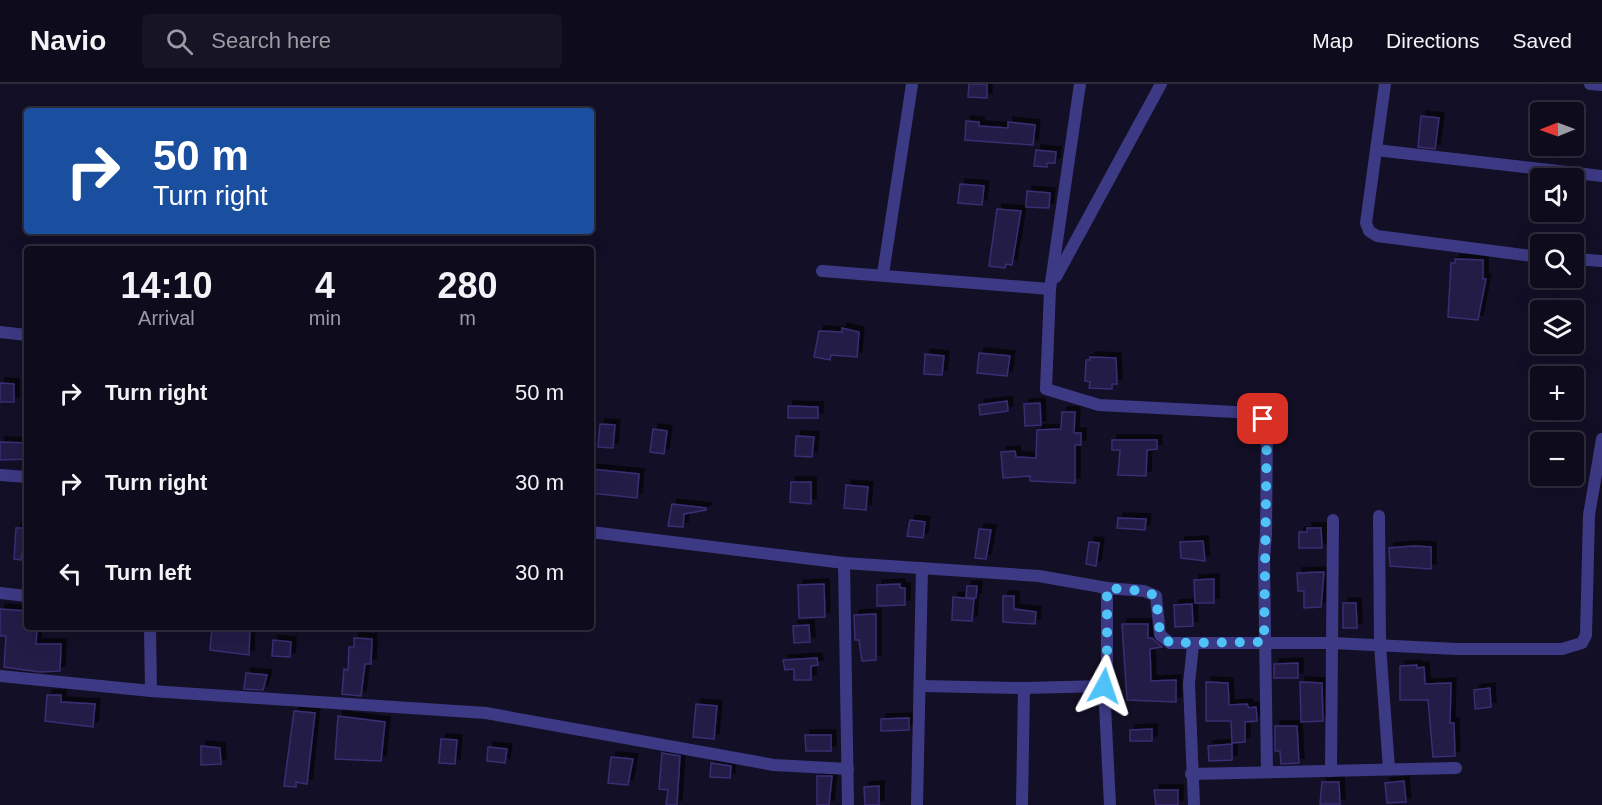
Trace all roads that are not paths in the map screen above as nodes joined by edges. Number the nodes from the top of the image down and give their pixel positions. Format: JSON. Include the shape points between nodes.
{"nodes":[{"id":1,"x":912,"y":84,"type":"edge"},
{"id":2,"x":1080,"y":84,"type":"edge"},
{"id":3,"x":1161,"y":84,"type":"edge"},
{"id":4,"x":1385,"y":84,"type":"edge"},
{"id":5,"x":1590,"y":84,"type":"edge"},
{"id":6,"x":1602,"y":85,"type":"edge"},
{"id":7,"x":1376,"y":150,"type":"junction"},
{"id":8,"x":1602,"y":176,"type":"edge"},
{"id":9,"x":1530,"y":256,"type":"edge"},
{"id":10,"x":1584,"y":260,"type":"edge"},
{"id":11,"x":1602,"y":261,"type":"edge"},
{"id":12,"x":822,"y":271,"type":"dead end"},
{"id":13,"x":883,"y":274,"type":"junction"},
{"id":14,"x":1050,"y":289,"type":"junction"},
{"id":15,"x":0,"y":332,"type":"edge"},
{"id":16,"x":24,"y":335,"type":"edge"},
{"id":17,"x":1602,"y":439,"type":"edge"},
{"id":18,"x":0,"y":475,"type":"edge"},
{"id":19,"x":24,"y":477,"type":"edge"},
{"id":20,"x":1379,"y":516,"type":"dead end"},
{"id":21,"x":1333,"y":520,"type":"dead end"},
{"id":22,"x":594,"y":532,"type":"edge"},
{"id":23,"x":844,"y":562,"type":"junction"},
{"id":24,"x":922,"y":567,"type":"junction"},
{"id":25,"x":1107,"y":588,"type":"junction"},
{"id":26,"x":0,"y":593,"type":"edge"},
{"id":27,"x":24,"y":596,"type":"edge"},
{"id":28,"x":150,"y":630,"type":"edge"},
{"id":29,"x":1264,"y":642,"type":"junction"},
{"id":30,"x":1332,"y":643,"type":"junction"},
{"id":31,"x":1193,"y":645,"type":"junction"},
{"id":32,"x":1380,"y":645,"type":"junction"},
{"id":33,"x":0,"y":676,"type":"edge"},
{"id":34,"x":921,"y":686,"type":"junction"},
{"id":35,"x":1104,"y":686,"type":"junction"},
{"id":36,"x":1024,"y":688,"type":"junction"},
{"id":37,"x":151,"y":691,"type":"junction"},
{"id":38,"x":1456,"y":768,"type":"dead end"},
{"id":39,"x":1389,"y":769,"type":"junction"},
{"id":40,"x":848,"y":770,"type":"junction"},
{"id":41,"x":1331,"y":771,"type":"junction"},
{"id":42,"x":1267,"y":772,"type":"junction"},
{"id":43,"x":1191,"y":774,"type":"junction"},
{"id":44,"x":848,"y":805,"type":"edge"},
{"id":45,"x":917,"y":805,"type":"edge"},
{"id":46,"x":1022,"y":805,"type":"edge"},
{"id":47,"x":1110,"y":805,"type":"edge"},
{"id":48,"x":1194,"y":805,"type":"edge"}],
"edges":[{"from":1,"to":13,"type":"street"},
{"from":2,"to":14,"type":"street"},
{"from":3,"to":14,"type":"street"},
{"from":4,"to":7,"type":"street"},
{"from":5,"to":6,"type":"street"},
{"from":7,"to":8,"type":"street"},
{"from":7,"to":9,"type":"street","via":[[1366,223],[1369,231],[1377,236]]},
{"from":10,"to":11,"type":"street"},
{"from":12,"to":13,"type":"street"},
{"from":13,"to":14,"type":"street"},
{"from":14,"to":29,"type":"street","via":[[1046,389],[1099,405],[1255,413],[1263,419],[1267,426]]},
{"from":15,"to":16,"type":"street"},
{"from":17,"to":32,"type":"street","via":[[1588,515],[1586,635],[1582,643],[1562,649]]},
{"from":18,"to":19,"type":"street"},
{"from":20,"to":32,"type":"street"},
{"from":21,"to":30,"type":"street"},
{"from":22,"to":23,"type":"street"},
{"from":23,"to":24,"type":"street"},
{"from":23,"to":40,"type":"street"},
{"from":24,"to":25,"type":"street","via":[[1039,576]]},
{"from":24,"to":34,"type":"street"},
{"from":25,"to":31,"type":"street","via":[[1144,591],[1156,596],[1160,634],[1170,643]]},
{"from":25,"to":35,"type":"street"},
{"from":26,"to":27,"type":"street"},
{"from":28,"to":37,"type":"street"},
{"from":29,"to":30,"type":"street"},
{"from":29,"to":31,"type":"street"},
{"from":29,"to":42,"type":"street"},
{"from":30,"to":32,"type":"street"},
{"from":30,"to":41,"type":"street"},
{"from":31,"to":43,"type":"street","via":[[1189,675]]},
{"from":32,"to":39,"type":"street"},
{"from":33,"to":37,"type":"street"},
{"from":34,"to":36,"type":"street"},
{"from":34,"to":45,"type":"street"},
{"from":35,"to":36,"type":"street"},
{"from":35,"to":47,"type":"street"},
{"from":36,"to":46,"type":"street"},
{"from":37,"to":40,"type":"street","via":[[486,713],[774,765]]},
{"from":38,"to":39,"type":"street"},
{"from":39,"to":41,"type":"street"},
{"from":40,"to":44,"type":"street"},
{"from":41,"to":42,"type":"street"},
{"from":42,"to":43,"type":"street"},
{"from":43,"to":48,"type":"street"}]}
